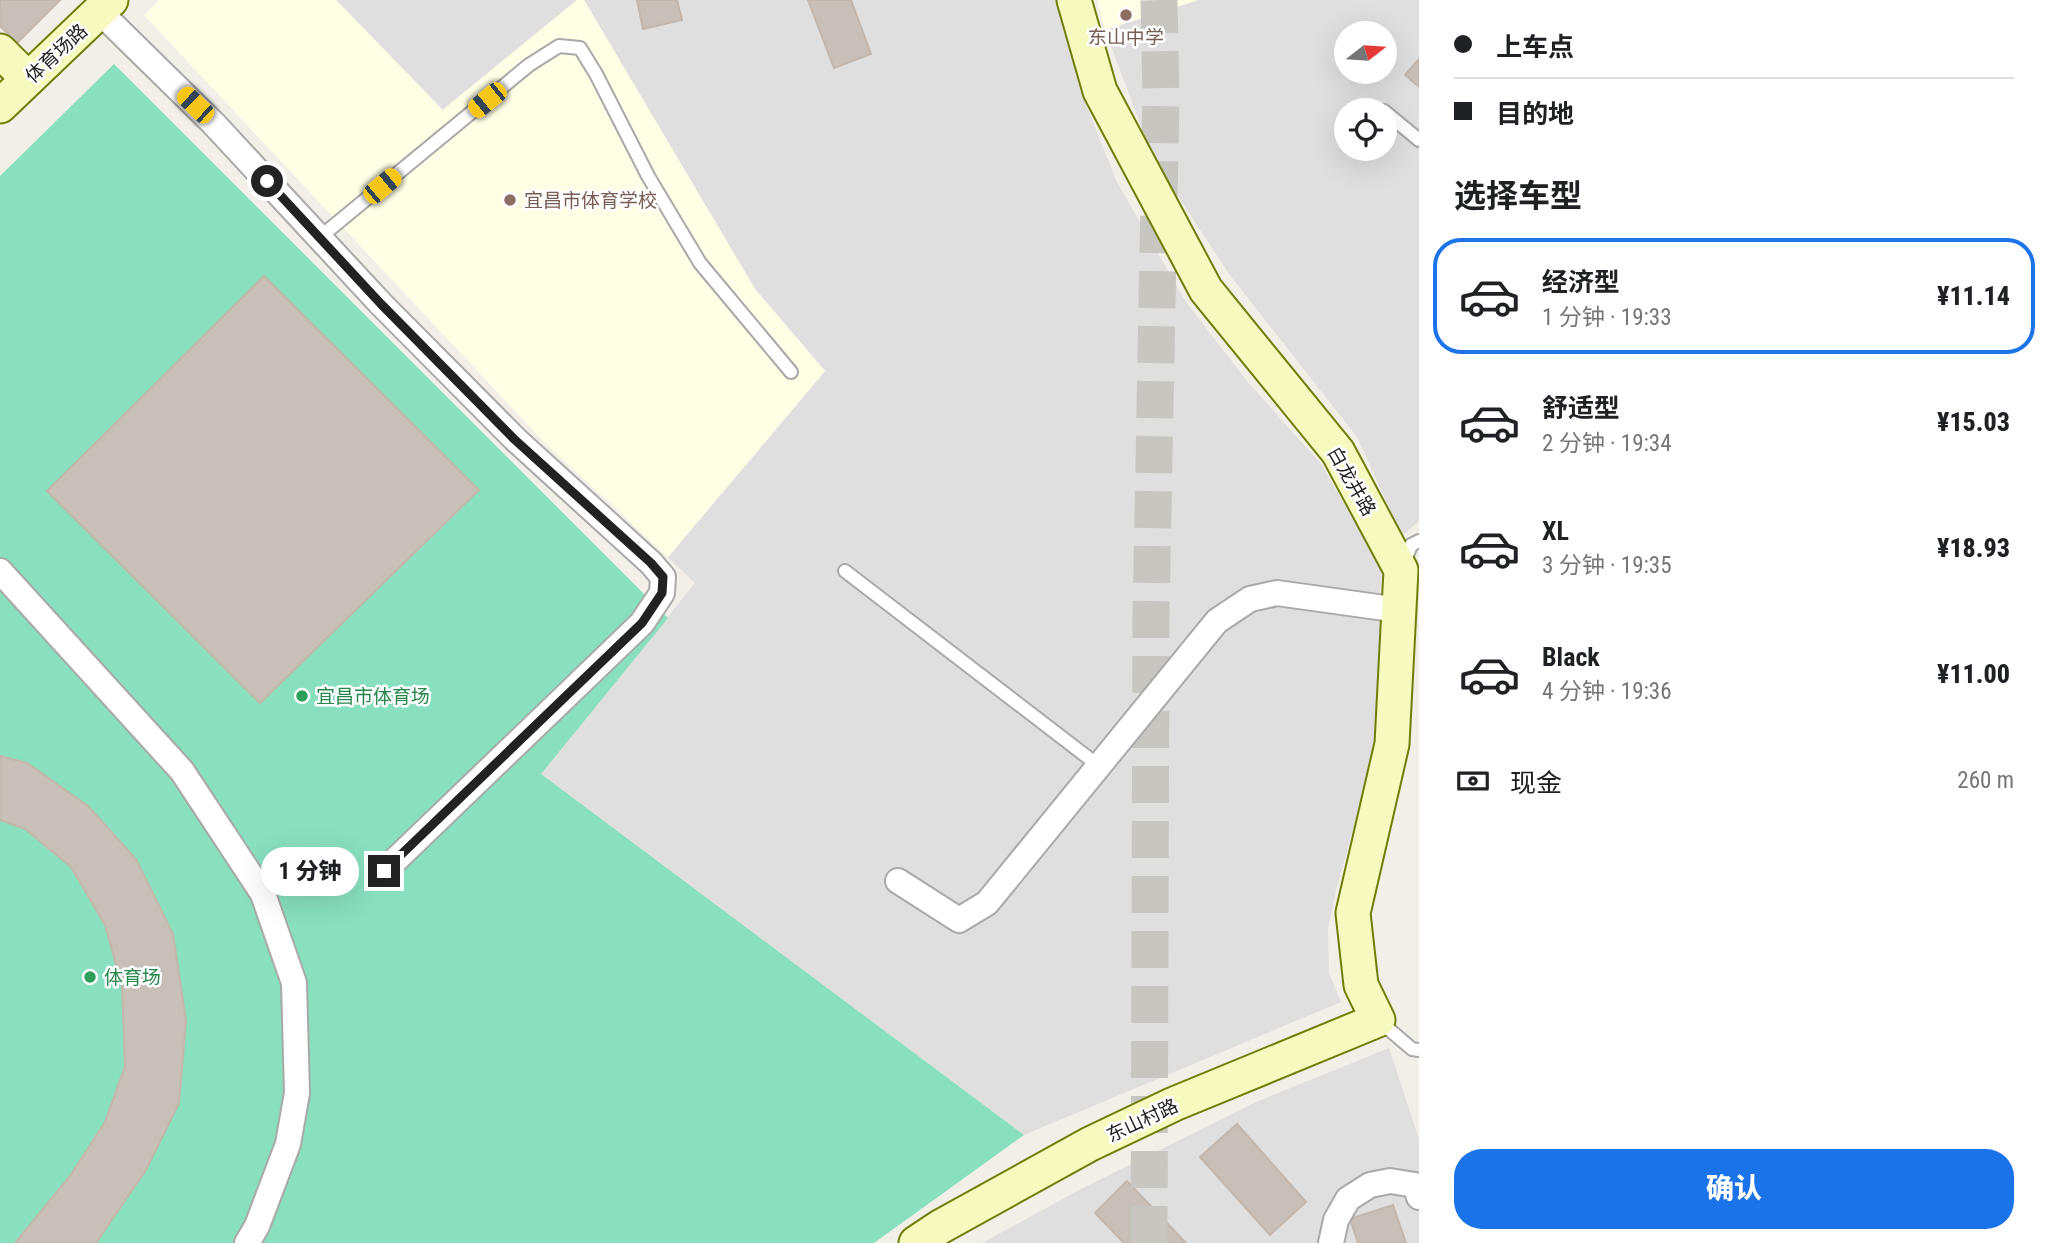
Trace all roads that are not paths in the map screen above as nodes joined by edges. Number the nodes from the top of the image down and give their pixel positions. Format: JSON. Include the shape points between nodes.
{"nodes":[{"id":1,"x":1074,"y":0,"type":"edge"},
{"id":2,"x":97,"y":4,"type":"edge"},
{"id":3,"x":8,"y":78,"type":"edge"},
{"id":4,"x":1397,"y":121,"type":"edge"},
{"id":5,"x":1419,"y":140,"type":"edge"},
{"id":6,"x":319,"y":238,"type":"junction"},
{"id":7,"x":791,"y":372,"type":"dead end"},
{"id":8,"x":1419,"y":541,"type":"edge"},
{"id":9,"x":1401,"y":570,"type":"junction"},
{"id":10,"x":0,"y":571,"type":"edge"},
{"id":11,"x":845,"y":571,"type":"dead end"},
{"id":12,"x":1399,"y":610,"type":"junction"},
{"id":13,"x":1099,"y":766,"type":"junction"},
{"id":14,"x":384,"y":871,"type":"dead end"},
{"id":15,"x":898,"y":881,"type":"dead end"},
{"id":16,"x":1378,"y":1020,"type":"junction"},
{"id":17,"x":1419,"y":1050,"type":"edge"},
{"id":18,"x":1419,"y":1196,"type":"edge"},
{"id":19,"x":247,"y":1243,"type":"edge"},
{"id":20,"x":916,"y":1243,"type":"edge"},
{"id":21,"x":1331,"y":1243,"type":"edge"}],
"edges":[{"from":1,"to":9,"type":"street","name":"白龙井路","via":[[1100,91],[1206,290],[1338,453]]},
{"from":2,"to":3,"type":"street","name":"体育场路"},
{"from":2,"to":6,"type":"street"},
{"from":4,"to":5,"type":"lane"},
{"from":6,"to":7,"type":"lane","via":[[529,65],[559,46],[580,48],[700,263]]},
{"from":6,"to":14,"type":"street","via":[[514,439],[663,577],[662,593],[642,623]]},
{"from":8,"to":9,"type":"lane","via":[[1411,545]]},
{"from":9,"to":12,"type":"street"},
{"from":10,"to":19,"type":"street","via":[[182,771],[263,894],[294,983],[297,1093],[288,1144]]},
{"from":11,"to":13,"type":"lane"},
{"from":12,"to":13,"type":"street","via":[[1276,593],[1250,599],[1217,621]]},
{"from":12,"to":16,"type":"street","via":[[1392,744],[1353,913],[1361,985]]},
{"from":13,"to":15,"type":"street","via":[[987,903],[958,920]]},
{"from":16,"to":17,"type":"lane"},
{"from":16,"to":20,"type":"street","name":"东山村路","via":[[1174,1104],[1090,1144]]},
{"from":18,"to":21,"type":"street","via":[[1415,1185],[1390,1181],[1370,1185],[1348,1199],[1336,1220]]}]}
